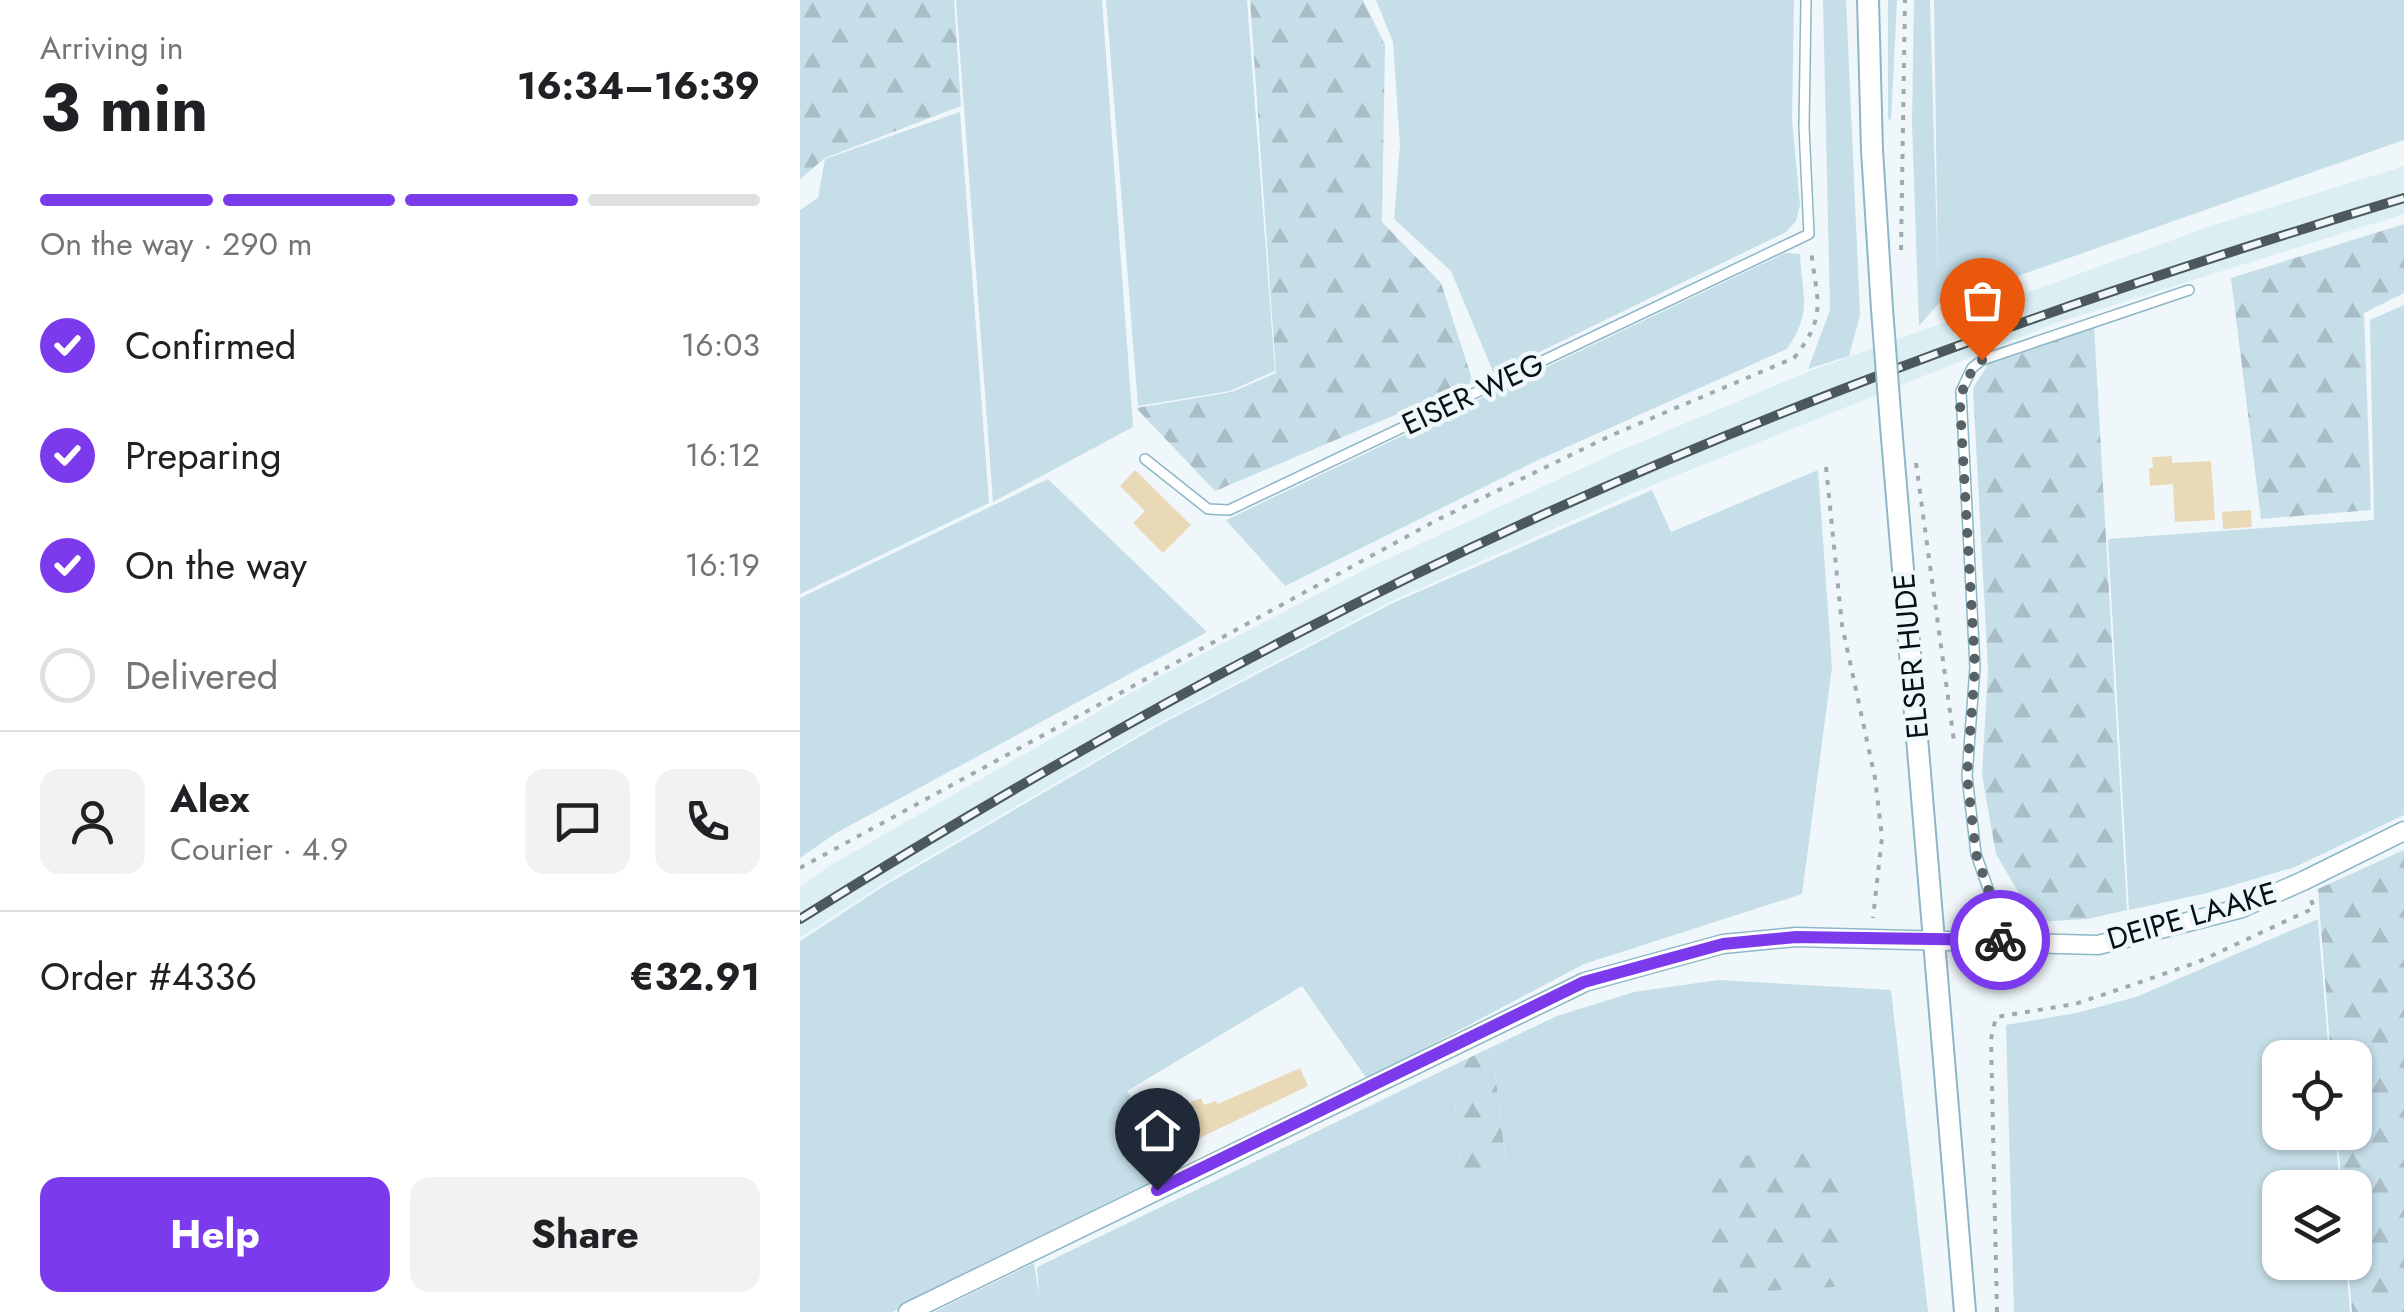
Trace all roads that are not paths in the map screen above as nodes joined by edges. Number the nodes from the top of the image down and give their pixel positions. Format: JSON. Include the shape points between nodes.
{"nodes":[{"id":1,"x":1806,"y":0,"type":"edge"},
{"id":2,"x":1868,"y":0,"type":"edge"},
{"id":3,"x":2188,"y":290,"type":"dead end"},
{"id":4,"x":1145,"y":459,"type":"dead end"},
{"id":5,"x":2404,"y":831,"type":"edge"},
{"id":6,"x":1936,"y":940,"type":"junction"},
{"id":7,"x":2006,"y":940,"type":"junction"},
{"id":8,"x":908,"y":1312,"type":"edge"},
{"id":9,"x":1965,"y":1312,"type":"edge"}],
"edges":[{"from":1,"to":4,"type":"lane","name":"EISER WEG","via":[[1809,234],[1229,510],[1208,509]]},
{"from":2,"to":6,"type":"street","name":"ELSER HUDE","bridge":true,"via":[[1882,309]]},
{"from":3,"to":7,"type":"lane","name":"ELSER HUDE","via":[[1982,360],[1961,391],[1975,667],[1967,776],[1976,854]]},
{"from":5,"to":7,"type":"street","name":"DEIPE LAAKE","via":[[2242,908],[2098,944]]},
{"from":6,"to":7,"type":"street","name":"DEIPE LAAKE"},
{"from":6,"to":8,"type":"street","name":"DEIPE LAAKE","via":[[1796,937],[1723,944],[1584,982]]},
{"from":6,"to":9,"type":"street","name":"ELSER HUDE"}]}
